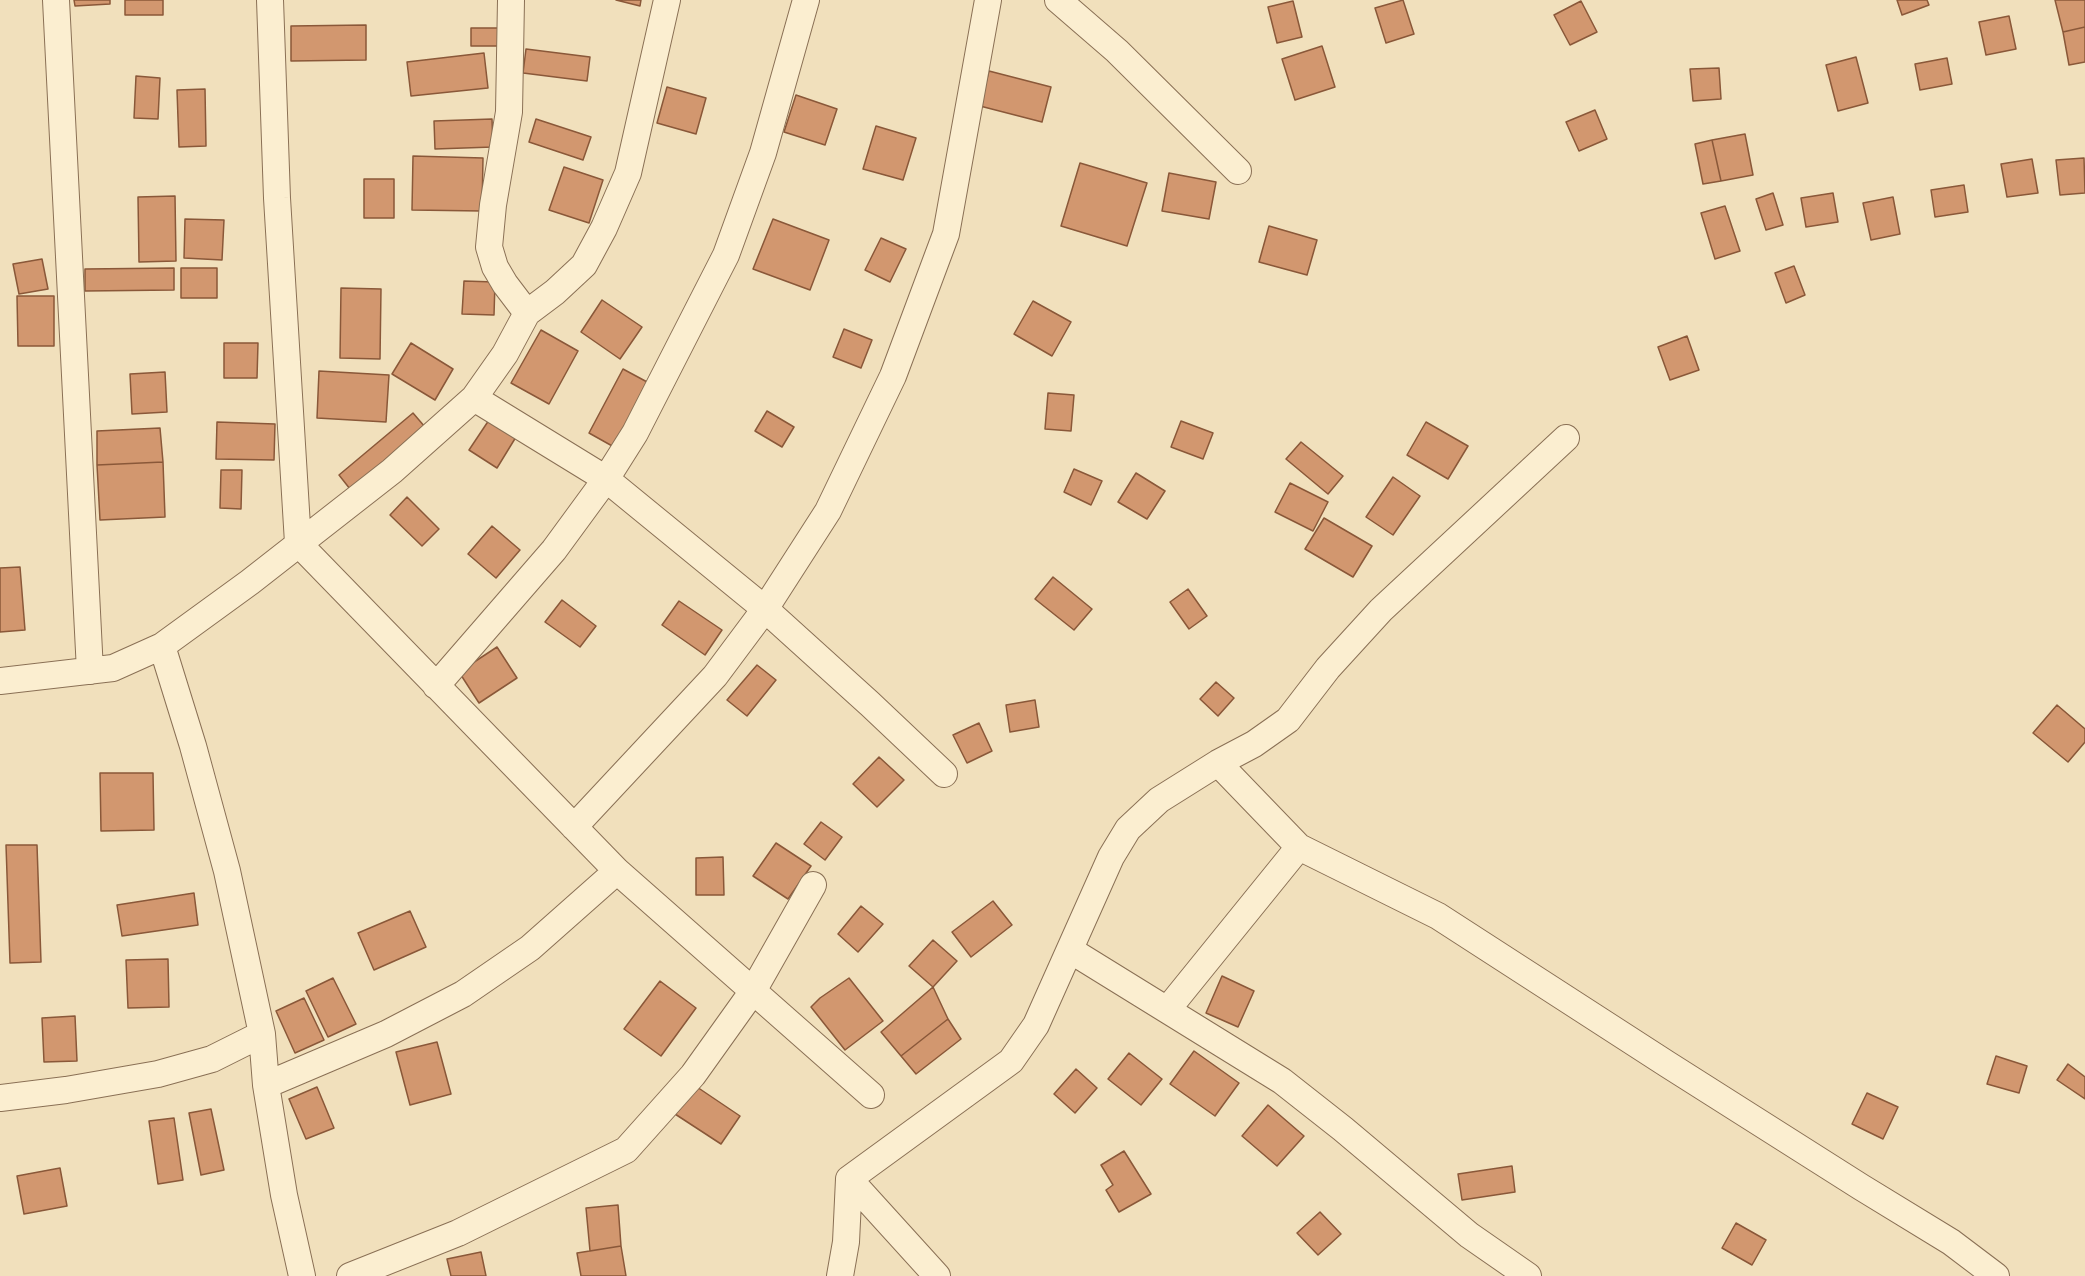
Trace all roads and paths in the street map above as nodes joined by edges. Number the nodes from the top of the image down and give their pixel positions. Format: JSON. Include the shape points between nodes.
{"nodes":[{"id":1,"x":56,"y":0,"type":"edge"},
{"id":2,"x":270,"y":0,"type":"edge"},
{"id":3,"x":511,"y":0,"type":"edge"},
{"id":4,"x":667,"y":0,"type":"edge"},
{"id":5,"x":806,"y":0,"type":"edge"},
{"id":6,"x":988,"y":0,"type":"edge"},
{"id":7,"x":1058,"y":0,"type":"edge"},
{"id":8,"x":1238,"y":171,"type":"dead end"},
{"id":9,"x":527,"y":313,"type":"junction"},
{"id":10,"x":474,"y":398,"type":"junction"},
{"id":11,"x":1566,"y":438,"type":"dead end"},
{"id":12,"x":606,"y":479,"type":"junction"},
{"id":13,"x":298,"y":543,"type":"junction"},
{"id":14,"x":765,"y":609,"type":"junction"},
{"id":15,"x":162,"y":646,"type":"junction"},
{"id":16,"x":90,"y":671,"type":"junction"},
{"id":17,"x":0,"y":681,"type":"edge"},
{"id":18,"x":436,"y":686,"type":"junction"},
{"id":19,"x":1218,"y":763,"type":"junction"},
{"id":20,"x":944,"y":774,"type":"dead end"},
{"id":21,"x":573,"y":827,"type":"junction"},
{"id":22,"x":1299,"y":847,"type":"junction"},
{"id":23,"x":617,"y":871,"type":"junction"},
{"id":24,"x":813,"y":885,"type":"dead end"},
{"id":25,"x":1070,"y":950,"type":"junction"},
{"id":26,"x":753,"y":991,"type":"junction"},
{"id":27,"x":1167,"y":1010,"type":"junction"},
{"id":28,"x":262,"y":1034,"type":"junction"},
{"id":29,"x":266,"y":1085,"type":"junction"},
{"id":30,"x":872,"y":1095,"type":"dead end"},
{"id":31,"x":0,"y":1098,"type":"edge"},
{"id":32,"x":849,"y":1179,"type":"junction"},
{"id":33,"x":302,"y":1276,"type":"edge"},
{"id":34,"x":350,"y":1276,"type":"edge"},
{"id":35,"x":840,"y":1276,"type":"edge"},
{"id":36,"x":937,"y":1276,"type":"edge"},
{"id":37,"x":1527,"y":1276,"type":"edge"},
{"id":38,"x":1996,"y":1276,"type":"edge"}],
"edges":[{"from":1,"to":16,"type":"street"},
{"from":2,"to":13,"type":"street","via":[[277,198]]},
{"from":3,"to":9,"type":"street","via":[[509,112],[489,247],[495,267]]},
{"from":4,"to":9,"type":"street","via":[[628,173],[604,228],[584,265]]},
{"from":5,"to":12,"type":"street","via":[[764,153],[726,255],[635,433]]},
{"from":6,"to":14,"type":"street","via":[[946,234],[893,376],[828,511]]},
{"from":7,"to":8,"type":"street","via":[[1117,51]]},
{"from":9,"to":10,"type":"street","via":[[505,354]]},
{"from":10,"to":12,"type":"street"},
{"from":10,"to":13,"type":"street","via":[[392,471]]},
{"from":11,"to":19,"type":"street","via":[[1381,610],[1328,668],[1288,720]]},
{"from":12,"to":14,"type":"street"},
{"from":12,"to":18,"type":"street","via":[[554,550]]},
{"from":13,"to":15,"type":"street"},
{"from":13,"to":18,"type":"street"},
{"from":14,"to":20,"type":"street"},
{"from":14,"to":21,"type":"street","via":[[715,676]]},
{"from":15,"to":16,"type":"street","via":[[113,668]]},
{"from":15,"to":28,"type":"street","via":[[227,871]]},
{"from":16,"to":17,"type":"street"},
{"from":18,"to":21,"type":"street"},
{"from":19,"to":22,"type":"street"},
{"from":19,"to":25,"type":"street","via":[[1159,800],[1128,829],[1111,857]]},
{"from":21,"to":23,"type":"street"},
{"from":22,"to":27,"type":"street"},
{"from":22,"to":38,"type":"street","via":[[1438,916],[1951,1242]]},
{"from":23,"to":26,"type":"street"},
{"from":23,"to":29,"type":"street","via":[[530,948],[463,994],[386,1034]]},
{"from":24,"to":26,"type":"street"},
{"from":25,"to":27,"type":"street"},
{"from":25,"to":32,"type":"street","via":[[1036,1025],[1011,1061]]},
{"from":26,"to":30,"type":"street"},
{"from":26,"to":34,"type":"street","via":[[693,1076],[626,1150],[458,1233]]},
{"from":27,"to":37,"type":"street","via":[[1282,1081],[1469,1235]]},
{"from":28,"to":29,"type":"street"},
{"from":28,"to":31,"type":"street","via":[[212,1059],[158,1074]]},
{"from":29,"to":33,"type":"street"},
{"from":32,"to":35,"type":"street"},
{"from":32,"to":36,"type":"street"}]}
